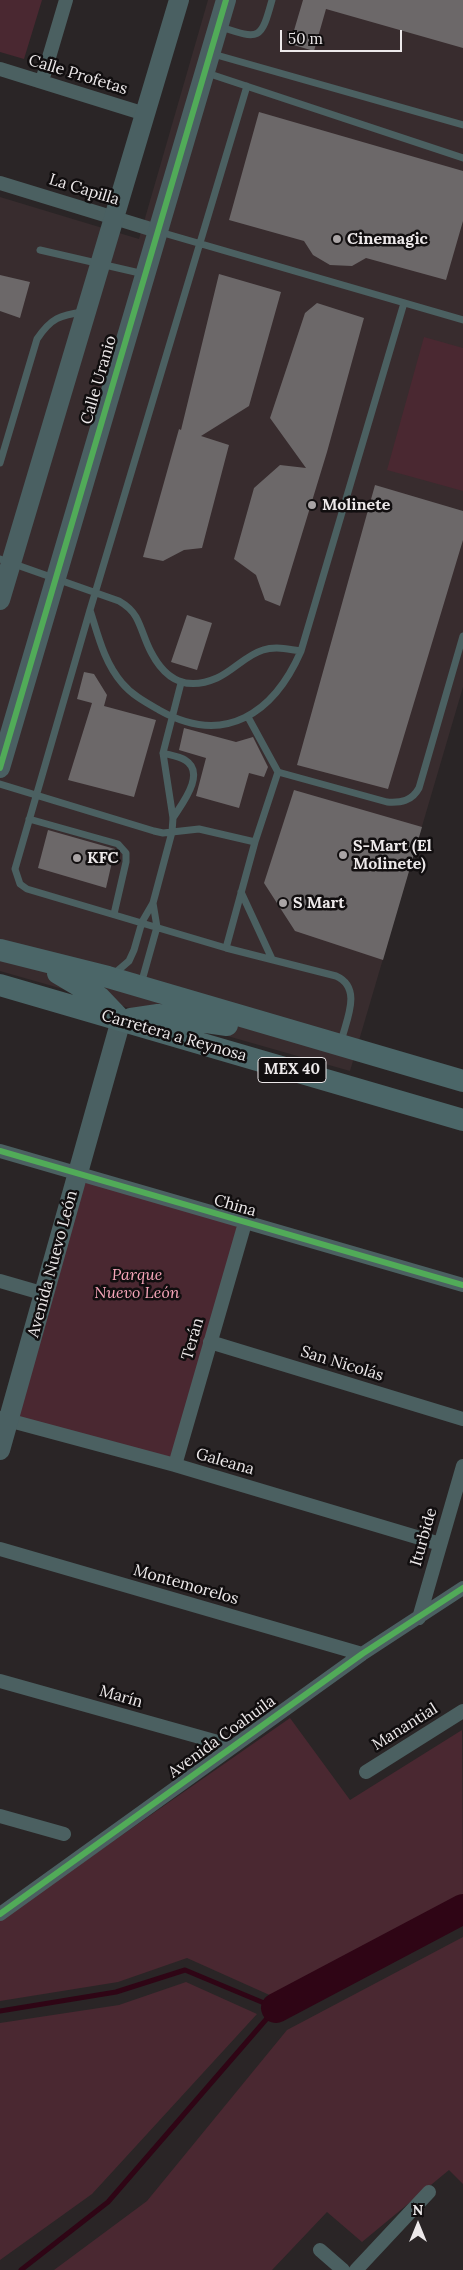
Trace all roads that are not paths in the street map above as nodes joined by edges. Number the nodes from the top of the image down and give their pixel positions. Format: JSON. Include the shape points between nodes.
{"nodes":[{"id":1,"x":66,"y":0,"type":"edge"},
{"id":2,"x":179,"y":0,"type":"edge"},
{"id":3,"x":226,"y":0,"type":"edge"},
{"id":4,"x":272,"y":0,"type":"edge"},
{"id":5,"x":218,"y":26,"type":"junction"},
{"id":6,"x":207,"y":63,"type":"junction"},
{"id":7,"x":0,"y":69,"type":"edge"},
{"id":8,"x":42,"y":81,"type":"junction"},
{"id":9,"x":247,"y":86,"type":"junction"},
{"id":10,"x":145,"y":114,"type":"junction"},
{"id":11,"x":463,"y":125,"type":"edge"},
{"id":12,"x":463,"y":158,"type":"edge"},
{"id":13,"x":0,"y":183,"type":"edge"},
{"id":14,"x":114,"y":218,"type":"junction"},
{"id":15,"x":157,"y":231,"type":"junction"},
{"id":16,"x":200,"y":243,"type":"junction"},
{"id":17,"x":40,"y":250,"type":"dead end"},
{"id":18,"x":100,"y":264,"type":"junction"},
{"id":19,"x":144,"y":274,"type":"junction"},
{"id":20,"x":404,"y":303,"type":"junction"},
{"id":21,"x":86,"y":311,"type":"junction"},
{"id":22,"x":463,"y":320,"type":"edge"},
{"id":23,"x":0,"y":463,"type":"edge"},
{"id":24,"x":5,"y":561,"type":"edge"},
{"id":25,"x":56,"y":579,"type":"junction"},
{"id":26,"x":95,"y":592,"type":"junction"},
{"id":27,"x":0,"y":600,"type":"edge"},
{"id":28,"x":90,"y":610,"type":"junction"},
{"id":29,"x":463,"y":636,"type":"edge"},
{"id":30,"x":301,"y":651,"type":"junction"},
{"id":31,"x":181,"y":683,"type":"junction"},
{"id":32,"x":172,"y":717,"type":"junction"},
{"id":33,"x":248,"y":717,"type":"junction"},
{"id":34,"x":163,"y":753,"type":"junction"},
{"id":35,"x":0,"y":768,"type":"edge"},
{"id":36,"x":278,"y":772,"type":"junction"},
{"id":37,"x":0,"y":784,"type":"edge"},
{"id":38,"x":36,"y":795,"type":"junction"},
{"id":39,"x":173,"y":818,"type":"junction"},
{"id":40,"x":29,"y":819,"type":"junction"},
{"id":41,"x":172,"y":832,"type":"junction"},
{"id":42,"x":255,"y":842,"type":"junction"},
{"id":43,"x":241,"y":892,"type":"junction"},
{"id":44,"x":153,"y":903,"type":"junction"},
{"id":45,"x":114,"y":914,"type":"junction"},
{"id":46,"x":142,"y":922,"type":"junction"},
{"id":47,"x":157,"y":927,"type":"junction"},
{"id":48,"x":226,"y":948,"type":"junction"},
{"id":49,"x":0,"y":950,"type":"edge"},
{"id":50,"x":32,"y":959,"type":"junction"},
{"id":51,"x":272,"y":959,"type":"junction"},
{"id":52,"x":108,"y":978,"type":"junction"},
{"id":53,"x":0,"y":985,"type":"edge"},
{"id":54,"x":140,"y":987,"type":"junction"},
{"id":55,"x":121,"y":1020,"type":"junction"},
{"id":56,"x":268,"y":1023,"type":"junction"},
{"id":57,"x":340,"y":1045,"type":"junction"},
{"id":58,"x":463,"y":1081,"type":"edge"},
{"id":59,"x":463,"y":1120,"type":"edge"},
{"id":60,"x":0,"y":1151,"type":"edge"},
{"id":61,"x":78,"y":1173,"type":"junction"},
{"id":62,"x":245,"y":1223,"type":"junction"},
{"id":63,"x":0,"y":1281,"type":"edge"},
{"id":64,"x":463,"y":1284,"type":"edge"},
{"id":65,"x":45,"y":1294,"type":"junction"},
{"id":66,"x":210,"y":1342,"type":"junction"},
{"id":67,"x":4,"y":1420,"type":"edge"},
{"id":68,"x":463,"y":1420,"type":"edge"},
{"id":69,"x":0,"y":1450,"type":"edge"},
{"id":70,"x":175,"y":1466,"type":"junction"},
{"id":71,"x":463,"y":1466,"type":"edge"},
{"id":72,"x":440,"y":1544,"type":"junction"},
{"id":73,"x":0,"y":1549,"type":"edge"},
{"id":74,"x":463,"y":1588,"type":"edge"},
{"id":75,"x":419,"y":1618,"type":"junction"},
{"id":76,"x":362,"y":1654,"type":"junction"},
{"id":77,"x":0,"y":1681,"type":"edge"},
{"id":78,"x":463,"y":1711,"type":"edge"},
{"id":79,"x":232,"y":1746,"type":"junction"},
{"id":80,"x":366,"y":1772,"type":"dead end"},
{"id":81,"x":0,"y":1816,"type":"edge"},
{"id":82,"x":64,"y":1834,"type":"dead end"},
{"id":83,"x":0,"y":1914,"type":"edge"},
{"id":84,"x":429,"y":2192,"type":"dead end"},
{"id":85,"x":320,"y":2250,"type":"dead end"},
{"id":86,"x":343,"y":2270,"type":"edge"},
{"id":87,"x":356,"y":2270,"type":"edge"}],
"edges":[{"from":1,"to":8,"type":"street"},
{"from":2,"to":10,"type":"street","name":"Calle Uranio"},
{"from":3,"to":5,"type":"street","name":"Calle Uranio"},
{"from":4,"to":5,"type":"lane","via":[[265,25],[254,35],[247,36]]},
{"from":5,"to":6,"type":"street","name":"Calle Uranio"},
{"from":6,"to":9,"type":"lane"},
{"from":6,"to":11,"type":"lane"},
{"from":6,"to":15,"type":"street","name":"Calle Uranio"},
{"from":7,"to":8,"type":"street","name":"Calle Profetas"},
{"from":8,"to":10,"type":"street","name":"Calle Profetas"},
{"from":9,"to":12,"type":"lane"},
{"from":9,"to":16,"type":"lane"},
{"from":10,"to":14,"type":"street","name":"Calle Uranio"},
{"from":13,"to":14,"type":"street","name":"La Capilla"},
{"from":14,"to":15,"type":"street","name":"La Capilla"},
{"from":14,"to":18,"type":"street","name":"Calle Uranio"},
{"from":15,"to":16,"type":"lane"},
{"from":15,"to":19,"type":"street","name":"Calle Uranio"},
{"from":16,"to":20,"type":"lane"},
{"from":16,"to":26,"type":"lane"},
{"from":17,"to":18,"type":"lane"},
{"from":18,"to":19,"type":"lane"},
{"from":18,"to":21,"type":"street","name":"Calle Uranio"},
{"from":19,"to":25,"type":"street","name":"Calle Uranio"},
{"from":20,"to":22,"type":"lane"},
{"from":20,"to":30,"type":"lane"},
{"from":21,"to":23,"type":"lane","via":[[55,318],[37,339]]},
{"from":21,"to":24,"type":"street","name":"Calle Uranio"},
{"from":24,"to":25,"type":"lane"},
{"from":24,"to":27,"type":"street","name":"Calle Uranio"},
{"from":25,"to":26,"type":"lane"},
{"from":25,"to":35,"type":"street","name":"Calle Uranio"},
{"from":26,"to":28,"type":"lane"},
{"from":26,"to":31,"type":"lane","via":[[129,608],[151,653],[170,676]]},
{"from":28,"to":32,"type":"lane","via":[[102,650],[121,683],[138,698]]},
{"from":28,"to":38,"type":"lane"},
{"from":29,"to":36,"type":"lane","via":[[419,788],[409,800],[387,802]]},
{"from":30,"to":31,"type":"lane","via":[[263,650],[220,677],[194,684]]},
{"from":30,"to":33,"type":"lane","via":[[281,689]]},
{"from":31,"to":32,"type":"lane"},
{"from":32,"to":33,"type":"lane","via":[[216,725]]},
{"from":32,"to":34,"type":"lane"},
{"from":33,"to":36,"type":"lane"},
{"from":34,"to":39,"type":"lane"},
{"from":34,"to":39,"type":"lane","via":[[186,760],[194,776],[190,790]]},
{"from":36,"to":42,"type":"lane"},
{"from":37,"to":38,"type":"lane"},
{"from":38,"to":40,"type":"lane"},
{"from":38,"to":41,"type":"lane","via":[[154,831]]},
{"from":39,"to":41,"type":"lane"},
{"from":40,"to":45,"type":"lane","via":[[118,844],[126,853],[126,862]]},
{"from":40,"to":45,"type":"lane","via":[[16,860],[16,877],[20,884],[27,889]]},
{"from":41,"to":42,"type":"lane","via":[[199,829]]},
{"from":41,"to":44,"type":"lane"},
{"from":42,"to":43,"type":"lane"},
{"from":43,"to":48,"type":"lane"},
{"from":43,"to":51,"type":"lane"},
{"from":44,"to":46,"type":"lane"},
{"from":44,"to":47,"type":"lane"},
{"from":45,"to":46,"type":"lane"},
{"from":46,"to":47,"type":"lane"},
{"from":46,"to":52,"type":"lane","via":[[128,961]]},
{"from":47,"to":48,"type":"lane"},
{"from":47,"to":54,"type":"lane"},
{"from":48,"to":51,"type":"lane"},
{"from":49,"to":50,"type":"main road","number":"MEX 40"},
{"from":50,"to":52,"type":"main road","number":"MEX 40"},
{"from":50,"to":55,"type":"main road","via":[[100,998]]},
{"from":51,"to":57,"type":"lane","via":[[336,976],[349,985],[352,1000]]},
{"from":52,"to":54,"type":"main road","number":"MEX 40"},
{"from":53,"to":55,"type":"main road","name":"Carretera a Reynosa","number":"MEX 40"},
{"from":54,"to":56,"type":"main road","number":"MEX 40"},
{"from":55,"to":56,"type":"main road","via":[[158,1015],[224,1025]]},
{"from":55,"to":59,"type":"main road","name":"Carretera a Reynosa","number":"MEX 40"},
{"from":55,"to":61,"type":"street","name":"Avenida Nuevo León"},
{"from":56,"to":57,"type":"main road","number":"MEX 40"},
{"from":57,"to":58,"type":"main road","number":"MEX 40"},
{"from":60,"to":61,"type":"street","name":"China"},
{"from":61,"to":62,"type":"street","name":"China"},
{"from":61,"to":65,"type":"street","name":"Avenida Nuevo León"},
{"from":62,"to":64,"type":"street","name":"China"},
{"from":62,"to":66,"type":"street","name":"Terán"},
{"from":63,"to":65,"type":"street"},
{"from":65,"to":67,"type":"street","name":"Avenida Nuevo León"},
{"from":66,"to":68,"type":"street","name":"San Nicolás"},
{"from":66,"to":70,"type":"street","name":"Terán"},
{"from":67,"to":69,"type":"street","name":"Avenida Nuevo León"},
{"from":67,"to":70,"type":"street","name":"Galeana"},
{"from":70,"to":72,"type":"street","name":"Galeana"},
{"from":71,"to":72,"type":"street","name":"Iturbide"},
{"from":72,"to":75,"type":"street","name":"Iturbide"},
{"from":73,"to":76,"type":"street","name":"Montemorelos"},
{"from":74,"to":75,"type":"street","name":"Avenida Coahuila"},
{"from":75,"to":76,"type":"street","name":"Avenida Coahuila"},
{"from":76,"to":79,"type":"street","name":"Avenida Coahuila"},
{"from":77,"to":79,"type":"street","name":"Marín"},
{"from":78,"to":80,"type":"street","name":"Manantial"},
{"from":79,"to":83,"type":"street","name":"Avenida Coahuila"},
{"from":81,"to":82,"type":"street"},
{"from":84,"to":87,"type":"street"},
{"from":85,"to":86,"type":"street"}]}
